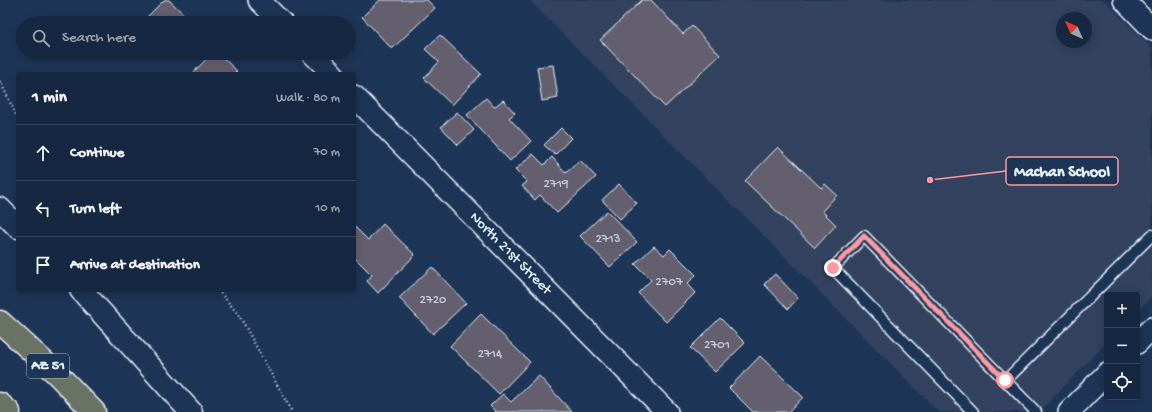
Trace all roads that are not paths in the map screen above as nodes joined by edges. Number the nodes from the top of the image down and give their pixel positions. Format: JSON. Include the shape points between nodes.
{"nodes":[{"id":1,"x":259,"y":0,"type":"edge"},
{"id":2,"x":1124,"y":0,"type":"edge"},
{"id":3,"x":275,"y":16,"type":"edge"},
{"id":4,"x":1152,"y":28,"type":"edge"},
{"id":5,"x":319,"y":60,"type":"edge"},
{"id":6,"x":331,"y":72,"type":"edge"},
{"id":7,"x":356,"y":98,"type":"edge"},
{"id":8,"x":0,"y":209,"type":"edge"},
{"id":9,"x":16,"y":225,"type":"edge"},
{"id":10,"x":1152,"y":235,"type":"edge"},
{"id":11,"x":83,"y":292,"type":"edge"},
{"id":12,"x":0,"y":322,"type":"edge"},
{"id":13,"x":1152,"y":328,"type":"edge"},
{"id":14,"x":1140,"y":340,"type":"edge"},
{"id":15,"x":1104,"y":376,"type":"edge"},
{"id":16,"x":1005,"y":380,"type":"junction"},
{"id":17,"x":0,"y":404,"type":"edge"},
{"id":18,"x":9,"y":412,"type":"edge"},
{"id":19,"x":94,"y":412,"type":"edge"},
{"id":20,"x":191,"y":412,"type":"edge"},
{"id":21,"x":667,"y":412,"type":"edge"},
{"id":22,"x":973,"y":412,"type":"edge"},
{"id":23,"x":1036,"y":412,"type":"edge"},
{"id":24,"x":1069,"y":412,"type":"edge"}],
"edges":[{"from":1,"to":3,"type":"street"},
{"from":2,"to":4,"type":"street"},
{"from":5,"to":6,"type":"street"},
{"from":7,"to":21,"type":"street","name":"North 21st Street"},
{"from":8,"to":9,"type":"main road"},
{"from":10,"to":16,"type":"lane"},
{"from":11,"to":20,"type":"main road"},
{"from":12,"to":19,"type":"highway","number":"AZ 51"},
{"from":13,"to":14,"type":"street"},
{"from":15,"to":24,"type":"street"},
{"from":16,"to":22,"type":"lane","via":[[864,236],[833,268]]},
{"from":16,"to":23,"type":"lane"},
{"from":17,"to":18,"type":"highway"}]}
